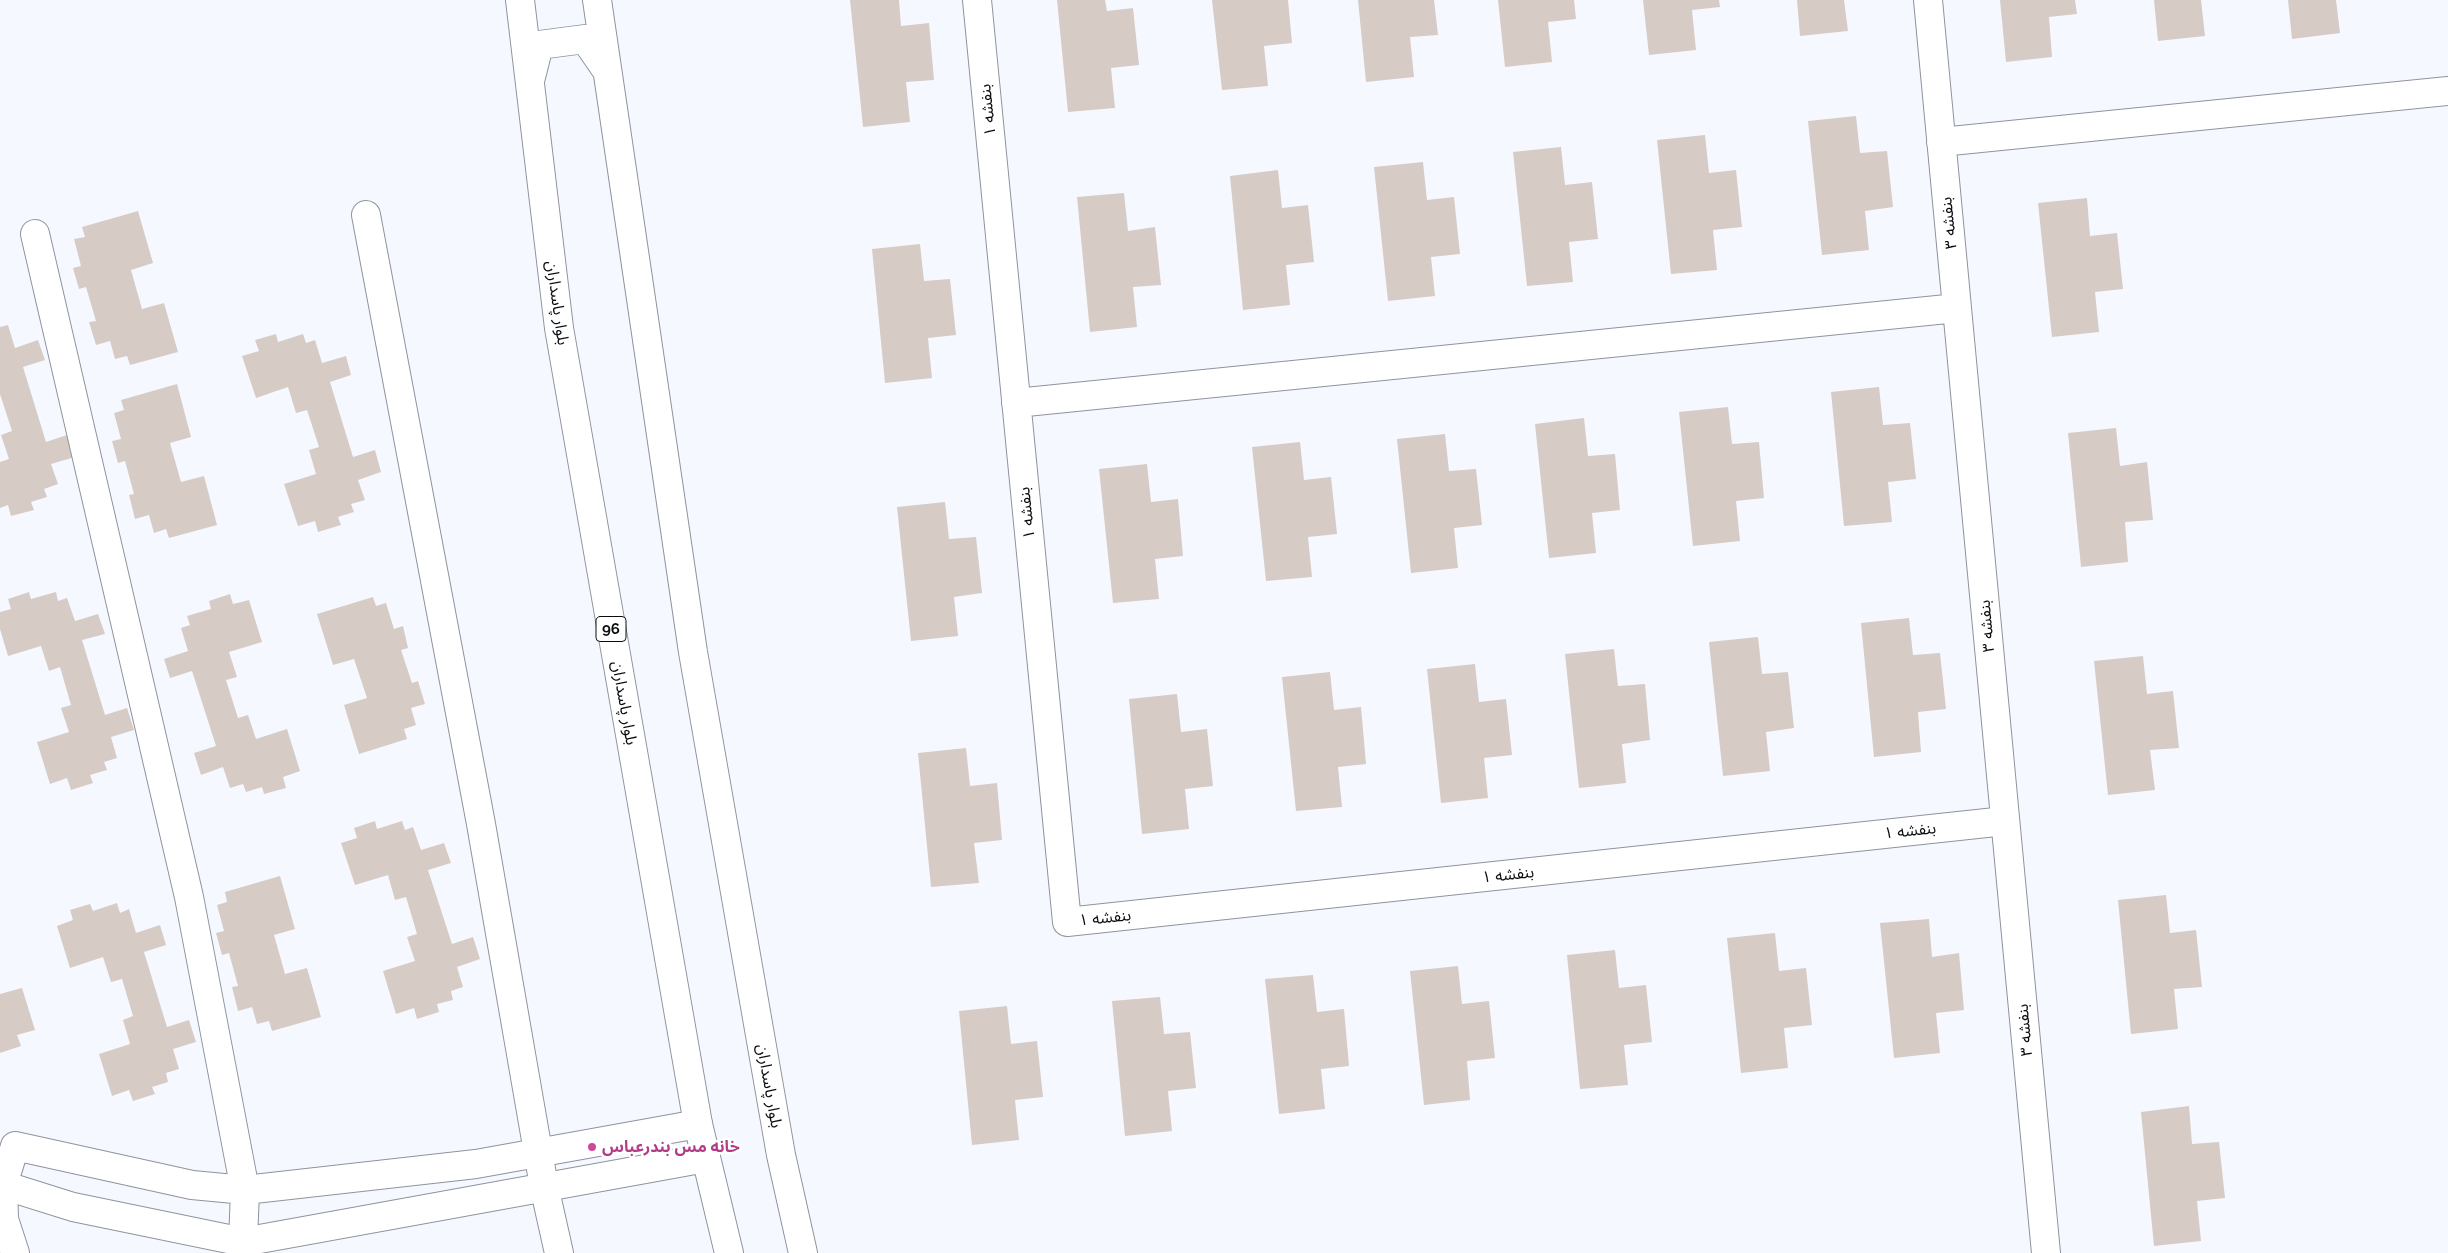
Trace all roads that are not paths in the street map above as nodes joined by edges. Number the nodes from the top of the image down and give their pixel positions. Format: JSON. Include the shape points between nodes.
{"nodes":[{"id":1,"x":520,"y":0,"type":"edge"},
{"id":2,"x":597,"y":0,"type":"edge"},
{"id":3,"x":977,"y":0,"type":"edge"},
{"id":4,"x":1928,"y":0,"type":"edge"},
{"id":5,"x":606,"y":69,"type":"junction"},
{"id":6,"x":529,"y":85,"type":"junction"},
{"id":7,"x":2448,"y":91,"type":"edge"},
{"id":8,"x":1941,"y":142,"type":"junction"},
{"id":9,"x":366,"y":215,"type":"dead end"},
{"id":10,"x":35,"y":234,"type":"dead end"},
{"id":11,"x":1957,"y":308,"type":"junction"},
{"id":12,"x":1016,"y":403,"type":"junction"},
{"id":13,"x":2005,"y":821,"type":"junction"},
{"id":14,"x":698,"y":1124,"type":"junction"},
{"id":15,"x":7,"y":1144,"type":"edge"},
{"id":16,"x":540,"y":1154,"type":"junction"},
{"id":17,"x":706,"y":1158,"type":"junction"},
{"id":18,"x":3,"y":1185,"type":"junction"},
{"id":19,"x":544,"y":1186,"type":"junction"},
{"id":20,"x":245,"y":1190,"type":"junction"},
{"id":21,"x":244,"y":1248,"type":"edge"},
{"id":22,"x":15,"y":1253,"type":"edge"},
{"id":23,"x":559,"y":1253,"type":"edge"},
{"id":24,"x":729,"y":1253,"type":"edge"},
{"id":25,"x":803,"y":1253,"type":"edge"},
{"id":26,"x":2046,"y":1253,"type":"edge"}],
"edges":[{"from":1,"to":6,"type":"main road","name":"بلوار پاسداران","number":"96"},
{"from":2,"to":5,"type":"main road","name":"بلوار پاسداران"},
{"from":3,"to":12,"type":"main road","name":"بنفشه ۱"},
{"from":4,"to":8,"type":"main road","name":"بنفشه ۳"},
{"from":5,"to":6,"type":"main road","via":[[585,38],[539,45]]},
{"from":5,"to":25,"type":"main road","name":"بلوار پاسداران","via":[[693,652],[781,1155]]},
{"from":6,"to":14,"type":"main road","name":"بلوار پاسداران","number":"96","via":[[559,328]]},
{"from":7,"to":8,"type":"main road"},
{"from":8,"to":11,"type":"main road","name":"بنفشه ۳"},
{"from":9,"to":16,"type":"main road"},
{"from":10,"to":20,"type":"main road","via":[[189,897]]},
{"from":11,"to":12,"type":"main road"},
{"from":11,"to":13,"type":"main road","name":"بنفشه ۳"},
{"from":12,"to":13,"type":"main road","name":"بنفشه ۱","via":[[1067,922]]},
{"from":13,"to":26,"type":"main road","name":"بنفشه ۳"},
{"from":14,"to":16,"type":"main road"},
{"from":14,"to":17,"type":"main road","name":"بلوار پاسداران","number":"96"},
{"from":15,"to":18,"type":"main road"},
{"from":15,"to":20,"type":"main road","via":[[192,1185]]},
{"from":16,"to":19,"type":"main road"},
{"from":16,"to":20,"type":"main road"},
{"from":17,"to":19,"type":"main road"},
{"from":17,"to":24,"type":"main road","name":"بلوار پاسداران","number":"96"},
{"from":18,"to":21,"type":"main road","via":[[73,1207]]},
{"from":18,"to":22,"type":"main road","via":[[4,1219]]},
{"from":19,"to":21,"type":"main road"},
{"from":19,"to":23,"type":"main road"},
{"from":20,"to":21,"type":"main road"}]}
